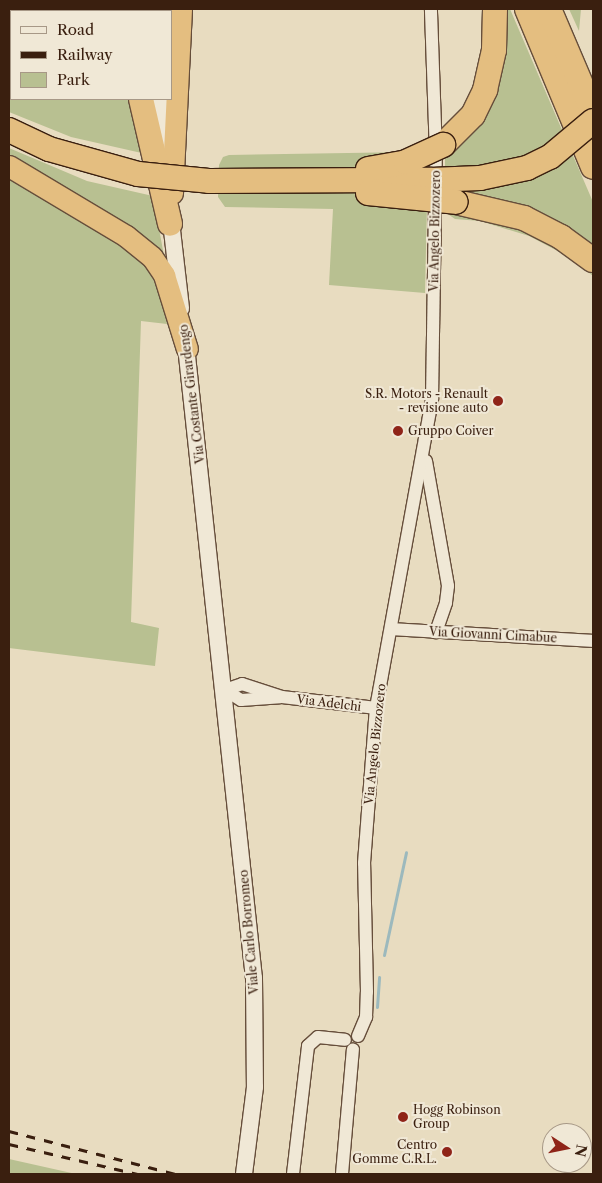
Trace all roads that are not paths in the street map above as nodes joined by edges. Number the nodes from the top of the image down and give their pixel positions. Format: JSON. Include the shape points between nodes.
{"nodes":[{"id":1,"x":181,"y":9,"type":"edge"},
{"id":2,"x":431,"y":9,"type":"edge"},
{"id":3,"x":495,"y":9,"type":"edge"},
{"id":4,"x":527,"y":9,"type":"edge"},
{"id":5,"x":549,"y":9,"type":"edge"},
{"id":6,"x":562,"y":9,"type":"edge"},
{"id":7,"x":593,"y":89,"type":"edge"},
{"id":8,"x":141,"y":100,"type":"edge"},
{"id":9,"x":159,"y":100,"type":"edge"},
{"id":10,"x":593,"y":112,"type":"edge"},
{"id":11,"x":593,"y":122,"type":"edge"},
{"id":12,"x":9,"y":130,"type":"edge"},
{"id":13,"x":9,"y":166,"type":"edge"},
{"id":14,"x":593,"y":168,"type":"edge"},
{"id":15,"x":274,"y":181,"type":"junction"},
{"id":16,"x":170,"y":224,"type":"junction"},
{"id":17,"x":593,"y":260,"type":"edge"},
{"id":18,"x":186,"y":349,"type":"junction"},
{"id":19,"x":425,"y":454,"type":"junction"},
{"id":20,"x":392,"y":629,"type":"junction"},
{"id":21,"x":436,"y":632,"type":"junction"},
{"id":22,"x":593,"y":640,"type":"edge"},
{"id":23,"x":225,"y":690,"type":"junction"},
{"id":24,"x":376,"y":708,"type":"junction"},
{"id":25,"x":349,"y":1044,"type":"junction"},
{"id":26,"x":244,"y":1174,"type":"edge"},
{"id":27,"x":292,"y":1174,"type":"edge"},
{"id":28,"x":342,"y":1174,"type":"edge"}],
"edges":[{"from":1,"to":16,"type":"highway"},
{"from":2,"to":19,"type":"street","name":"Via Angelo Bizzozero","via":[[436,155],[432,399]]},
{"from":3,"to":15,"type":"highway","bridge":true,"via":[[494,50],[482,97],[473,114],[443,145],[390,166]]},
{"from":4,"to":14,"type":"highway"},
{"from":5,"to":10,"type":"highway"},
{"from":6,"to":7,"type":"highway"},
{"from":8,"to":16,"type":"highway"},
{"from":9,"to":16,"type":"street","name":"Via Costante Girardengo"},
{"from":11,"to":15,"type":"highway","bridge":true,"via":[[550,158],[507,175],[452,180]]},
{"from":12,"to":15,"type":"highway","bridge":true,"via":[[49,149],[138,174],[209,181]]},
{"from":13,"to":18,"type":"highway","via":[[126,236],[152,257],[164,275]]},
{"from":15,"to":17,"type":"highway","bridge":true,"via":[[456,202],[524,218],[561,236]]},
{"from":16,"to":18,"type":"street","name":"Via Costante Girardengo"},
{"from":18,"to":23,"type":"street","name":"Via Costante Girardengo"},
{"from":19,"to":20,"type":"street","name":"Via Angelo Bizzozero"},
{"from":19,"to":21,"type":"street","name":"Via Angelo Bizzozero","via":[[443,542],[448,586],[446,604]]},
{"from":20,"to":21,"type":"street","name":"Via Giovanni Cimabue"},
{"from":20,"to":24,"type":"street","name":"Via Angelo Bizzozero"},
{"from":21,"to":22,"type":"street","name":"Via Giovanni Cimabue"},
{"from":23,"to":24,"type":"street","name":"Via Adelchi","via":[[242,700],[282,697]]},
{"from":23,"to":26,"type":"street","name":"Viale Carlo Borromeo","via":[[256,1018],[255,1087]]},
{"from":24,"to":25,"type":"street","name":"Via Angelo Bizzozero","via":[[364,863],[366,1017],[358,1036],[360,1042]]},
{"from":25,"to":27,"type":"street","via":[[318,1037],[308,1046]]},
{"from":25,"to":28,"type":"street"}]}
